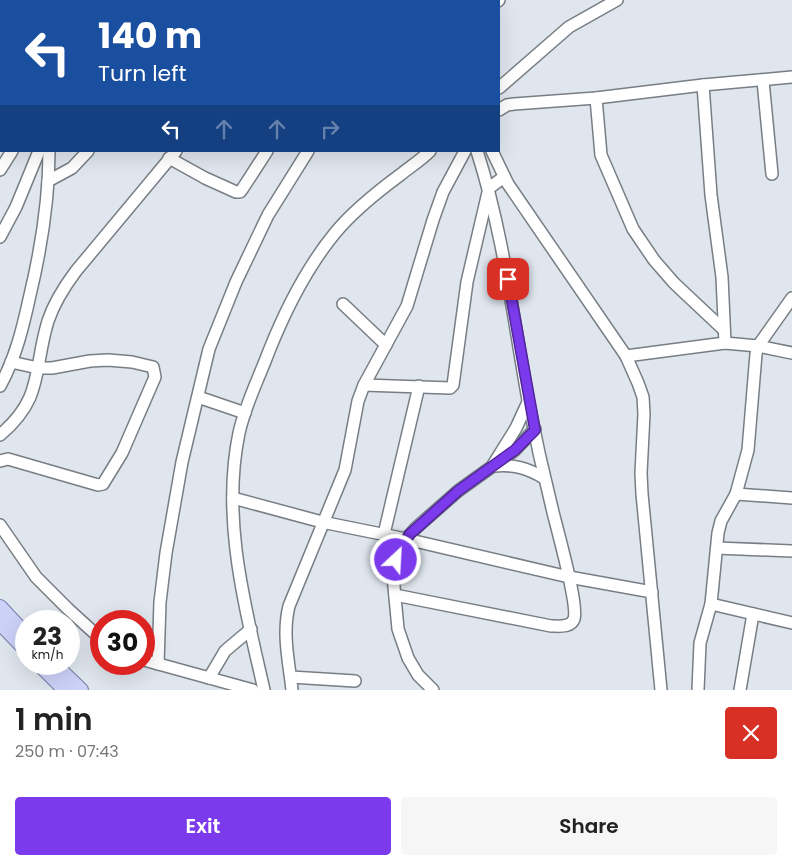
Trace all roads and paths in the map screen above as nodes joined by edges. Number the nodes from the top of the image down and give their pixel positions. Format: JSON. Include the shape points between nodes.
{"nodes":[{"id":1,"x":617,"y":0,"type":"edge"},
{"id":2,"x":792,"y":77,"type":"edge"},
{"id":3,"x":763,"y":81,"type":"junction"},
{"id":4,"x":703,"y":85,"type":"junction"},
{"id":5,"x":500,"y":87,"type":"edge"},
{"id":6,"x":596,"y":98,"type":"junction"},
{"id":7,"x":500,"y":110,"type":"edge"},
{"id":8,"x":11,"y":152,"type":"edge"},
{"id":9,"x":39,"y":152,"type":"edge"},
{"id":10,"x":49,"y":152,"type":"edge"},
{"id":11,"x":87,"y":152,"type":"edge"},
{"id":12,"x":266,"y":152,"type":"edge"},
{"id":13,"x":307,"y":152,"type":"edge"},
{"id":14,"x":432,"y":152,"type":"edge"},
{"id":15,"x":464,"y":152,"type":"edge"},
{"id":16,"x":477,"y":152,"type":"edge"},
{"id":17,"x":492,"y":152,"type":"edge"},
{"id":18,"x":173,"y":155,"type":"edge"},
{"id":19,"x":0,"y":170,"type":"edge"},
{"id":20,"x":772,"y":174,"type":"dead end"},
{"id":21,"x":504,"y":177,"type":"junction"},
{"id":22,"x":48,"y":181,"type":"junction"},
{"id":23,"x":489,"y":188,"type":"junction"},
{"id":24,"x":0,"y":237,"type":"edge"},
{"id":25,"x":792,"y":298,"type":"edge"},
{"id":26,"x":343,"y":304,"type":"dead end"},
{"id":27,"x":724,"y":330,"type":"junction"},
{"id":28,"x":725,"y":343,"type":"junction"},
{"id":29,"x":386,"y":345,"type":"junction"},
{"id":30,"x":758,"y":346,"type":"junction"},
{"id":31,"x":792,"y":353,"type":"edge"},
{"id":32,"x":626,"y":356,"type":"junction"},
{"id":33,"x":11,"y":362,"type":"junction"},
{"id":34,"x":38,"y":368,"type":"junction"},
{"id":35,"x":364,"y":385,"type":"junction"},
{"id":36,"x":0,"y":386,"type":"edge"},
{"id":37,"x":418,"y":386,"type":"junction"},
{"id":38,"x":198,"y":397,"type":"junction"},
{"id":39,"x":528,"y":402,"type":"junction"},
{"id":40,"x":245,"y":413,"type":"junction"},
{"id":41,"x":535,"y":430,"type":"junction"},
{"id":42,"x":0,"y":435,"type":"edge"},
{"id":43,"x":0,"y":461,"type":"edge"},
{"id":44,"x":492,"y":467,"type":"junction"},
{"id":45,"x":544,"y":478,"type":"junction"},
{"id":46,"x":736,"y":494,"type":"junction"},
{"id":47,"x":233,"y":498,"type":"junction"},
{"id":48,"x":792,"y":498,"type":"edge"},
{"id":49,"x":322,"y":522,"type":"junction"},
{"id":50,"x":0,"y":525,"type":"edge"},
{"id":51,"x":384,"y":534,"type":"junction"},
{"id":52,"x":406,"y":539,"type":"junction"},
{"id":53,"x":717,"y":548,"type":"junction"},
{"id":54,"x":792,"y":551,"type":"edge"},
{"id":55,"x":569,"y":577,"type":"junction"},
{"id":56,"x":652,"y":592,"type":"junction"},
{"id":57,"x":395,"y":595,"type":"junction"},
{"id":58,"x":711,"y":604,"type":"junction"},
{"id":59,"x":0,"y":608,"type":"edge"},
{"id":60,"x":753,"y":614,"type":"junction"},
{"id":61,"x":0,"y":623,"type":"edge"},
{"id":62,"x":792,"y":623,"type":"edge"},
{"id":63,"x":15,"y":624,"type":"edge"},
{"id":64,"x":90,"y":629,"type":"edge"},
{"id":65,"x":250,"y":629,"type":"junction"},
{"id":66,"x":15,"y":639,"type":"edge"},
{"id":67,"x":155,"y":663,"type":"edge"},
{"id":68,"x":158,"y":664,"type":"junction"},
{"id":69,"x":50,"y":675,"type":"edge"},
{"id":70,"x":65,"y":675,"type":"edge"},
{"id":71,"x":291,"y":677,"type":"junction"},
{"id":72,"x":209,"y":678,"type":"junction"},
{"id":73,"x":355,"y":681,"type":"dead end"},
{"id":74,"x":65,"y":690,"type":"edge"},
{"id":75,"x":81,"y":690,"type":"edge"},
{"id":76,"x":253,"y":690,"type":"edge"},
{"id":77,"x":264,"y":690,"type":"edge"},
{"id":78,"x":292,"y":690,"type":"edge"},
{"id":79,"x":433,"y":690,"type":"edge"},
{"id":80,"x":661,"y":690,"type":"edge"},
{"id":81,"x":698,"y":690,"type":"edge"},
{"id":82,"x":740,"y":690,"type":"edge"}],
"edges":[{"from":1,"to":5,"type":"street","via":[[569,27]]},
{"from":2,"to":3,"type":"street"},
{"from":3,"to":4,"type":"street"},
{"from":3,"to":20,"type":"street"},
{"from":4,"to":6,"type":"street"},
{"from":4,"to":27,"type":"street","via":[[711,195],[722,277]]},
{"from":6,"to":7,"type":"street","via":[[514,104]]},
{"from":6,"to":27,"type":"street","via":[[601,155],[633,229],[674,283]]},
{"from":8,"to":19,"type":"street"},
{"from":9,"to":24,"type":"street"},
{"from":10,"to":22,"type":"street"},
{"from":11,"to":22,"type":"street","via":[[72,168]]},
{"from":12,"to":18,"type":"street","via":[[240,192],[204,178]]},
{"from":13,"to":38,"type":"street","via":[[268,215],[236,282],[209,349]]},
{"from":14,"to":40,"type":"street","via":[[372,196],[335,233],[288,310]]},
{"from":15,"to":29,"type":"street","via":[[443,192],[407,306]]},
{"from":16,"to":23,"type":"street"},
{"from":17,"to":21,"type":"street"},
{"from":18,"to":34,"type":"street","via":[[63,289],[48,322]]},
{"from":21,"to":23,"type":"street"},
{"from":21,"to":32,"type":"street"},
{"from":22,"to":33,"type":"street","via":[[36,270],[18,346]]},
{"from":23,"to":37,"type":"street","via":[[467,282],[453,383],[450,388]]},
{"from":23,"to":39,"type":"street","via":[[512,298]]},
{"from":25,"to":30,"type":"street"},
{"from":26,"to":29,"type":"street"},
{"from":27,"to":28,"type":"street"},
{"from":28,"to":30,"type":"street"},
{"from":28,"to":32,"type":"street"},
{"from":29,"to":35,"type":"street"},
{"from":30,"to":31,"type":"street"},
{"from":30,"to":46,"type":"street","via":[[748,450]]},
{"from":32,"to":56,"type":"street","via":[[643,397],[642,494]]},
{"from":33,"to":34,"type":"street"},
{"from":33,"to":36,"type":"street"},
{"from":34,"to":42,"type":"street","via":[[36,384],[23,412]]},
{"from":34,"to":43,"type":"street","via":[[108,360],[153,367],[155,377],[122,453],[103,484],[10,460]]},
{"from":35,"to":37,"type":"street"},
{"from":35,"to":49,"type":"street","via":[[344,470]]},
{"from":37,"to":51,"type":"street"},
{"from":38,"to":40,"type":"street"},
{"from":38,"to":68,"type":"street","via":[[182,462],[166,553]]},
{"from":39,"to":41,"type":"street"},
{"from":39,"to":44,"type":"street"},
{"from":40,"to":47,"type":"street","via":[[235,456]]},
{"from":41,"to":44,"type":"street"},
{"from":41,"to":45,"type":"street"},
{"from":44,"to":45,"type":"street","via":[[519,467]]},
{"from":44,"to":52,"type":"street","via":[[458,491]]},
{"from":45,"to":55,"type":"street"},
{"from":46,"to":48,"type":"street"},
{"from":46,"to":53,"type":"street","via":[[721,521]]},
{"from":47,"to":49,"type":"street"},
{"from":47,"to":65,"type":"street","via":[[236,554]]},
{"from":49,"to":51,"type":"street"},
{"from":49,"to":71,"type":"street","via":[[286,615]]},
{"from":50,"to":64,"type":"street","via":[[36,577]]},
{"from":51,"to":52,"type":"street"},
{"from":52,"to":55,"type":"street"},
{"from":52,"to":57,"type":"street","via":[[399,550],[393,576]]},
{"from":53,"to":54,"type":"street"},
{"from":53,"to":58,"type":"street"},
{"from":55,"to":56,"type":"street"},
{"from":55,"to":57,"type":"street","via":[[575,614],[573,622],[565,626],[533,623]]},
{"from":56,"to":80,"type":"street"},
{"from":57,"to":79,"type":"street","via":[[398,629],[408,658],[418,675]]},
{"from":58,"to":60,"type":"street"},
{"from":58,"to":81,"type":"street","via":[[700,643]]},
{"from":59,"to":63,"type":"main road"},
{"from":60,"to":62,"type":"street"},
{"from":60,"to":82,"type":"street"},
{"from":61,"to":66,"type":"main road"},
{"from":65,"to":72,"type":"street","via":[[225,651]]},
{"from":65,"to":77,"type":"street"},
{"from":67,"to":68,"type":"street"},
{"from":68,"to":72,"type":"street"},
{"from":69,"to":74,"type":"main road"},
{"from":70,"to":75,"type":"main road"},
{"from":71,"to":73,"type":"street"},
{"from":71,"to":78,"type":"street"},
{"from":72,"to":76,"type":"street"}]}
